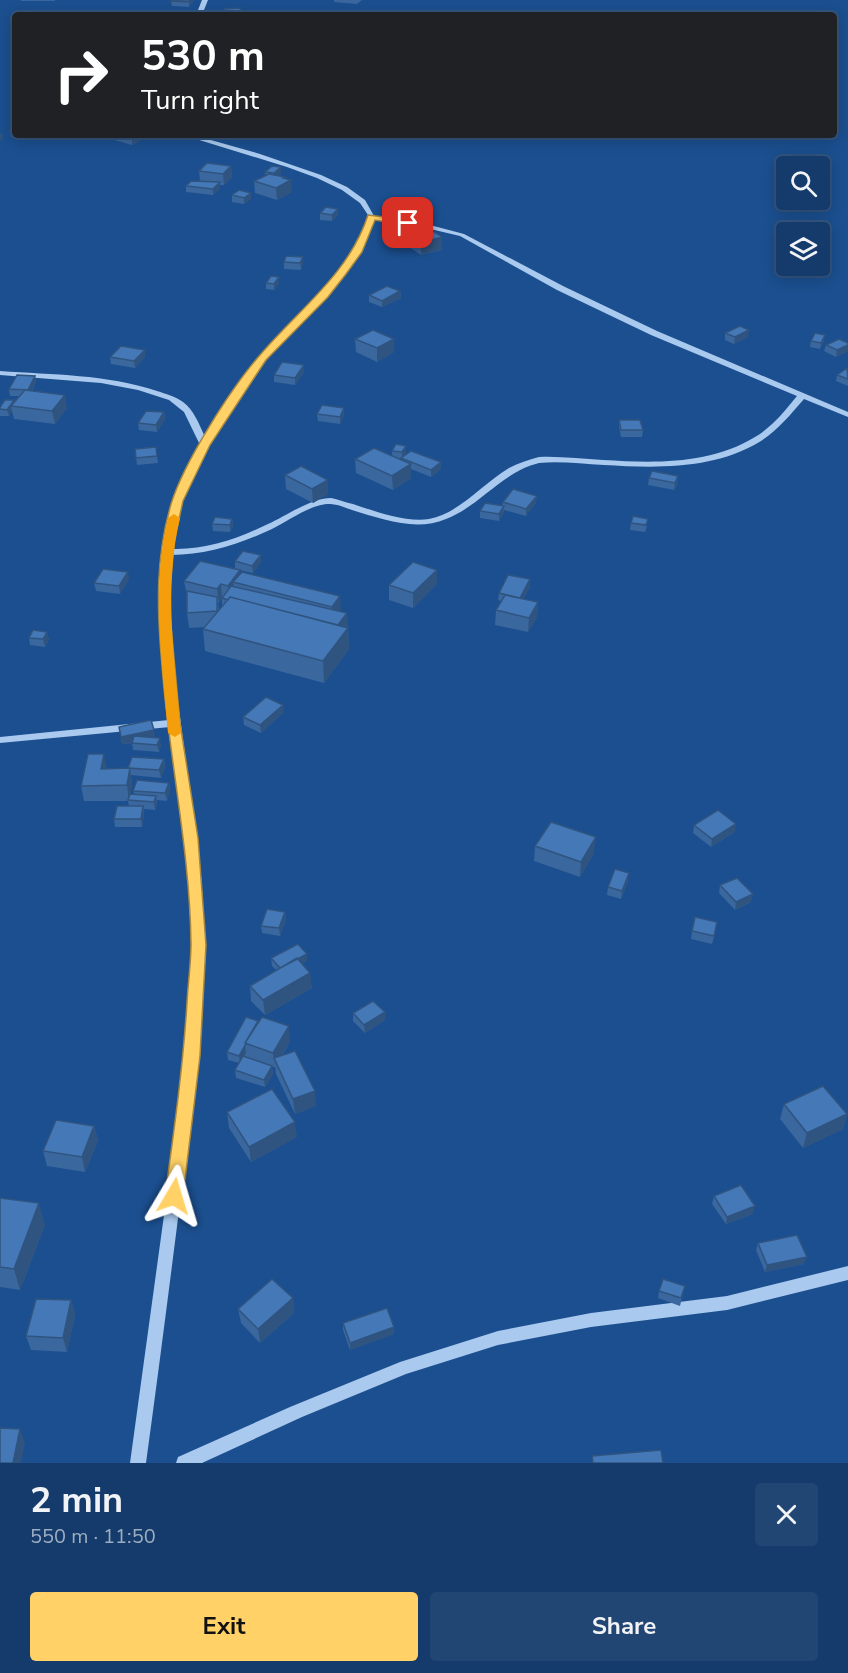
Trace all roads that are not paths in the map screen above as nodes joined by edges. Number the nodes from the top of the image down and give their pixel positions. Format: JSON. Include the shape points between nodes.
{"nodes":[{"id":1,"x":197,"y":138,"type":"edge"},
{"id":2,"x":371,"y":217,"type":"junction"},
{"id":3,"x":0,"y":373,"type":"edge"},
{"id":4,"x":803,"y":394,"type":"junction"},
{"id":5,"x":848,"y":415,"type":"edge"},
{"id":6,"x":204,"y":445,"type":"junction"},
{"id":7,"x":167,"y":552,"type":"junction"},
{"id":8,"x":173,"y":723,"type":"junction"},
{"id":9,"x":0,"y":740,"type":"edge"},
{"id":10,"x":848,"y":1274,"type":"edge"},
{"id":11,"x":138,"y":1463,"type":"edge"},
{"id":12,"x":184,"y":1463,"type":"edge"}],
"edges":[{"from":1,"to":2,"type":"street","via":[[310,173],[362,199]]},
{"from":2,"to":4,"type":"street","via":[[462,235],[654,333]]},
{"from":2,"to":6,"type":"street","via":[[352,259],[324,295],[262,358]]},
{"from":3,"to":6,"type":"street","via":[[93,379],[155,393],[178,402],[189,413]]},
{"from":4,"to":5,"type":"street"},
{"from":4,"to":7,"type":"street","via":[[775,426],[746,445],[706,460],[638,465],[538,460],[521,465],[454,513],[428,523],[331,501],[208,550]]},
{"from":6,"to":7,"type":"street","via":[[178,501]]},
{"from":7,"to":8,"type":"street","via":[[163,604]]},
{"from":8,"to":9,"type":"street"},
{"from":8,"to":11,"type":"street","via":[[190,838],[199,945],[192,1056]]},
{"from":10,"to":12,"type":"street","via":[[726,1303],[591,1320],[498,1338],[405,1367]]}]}
